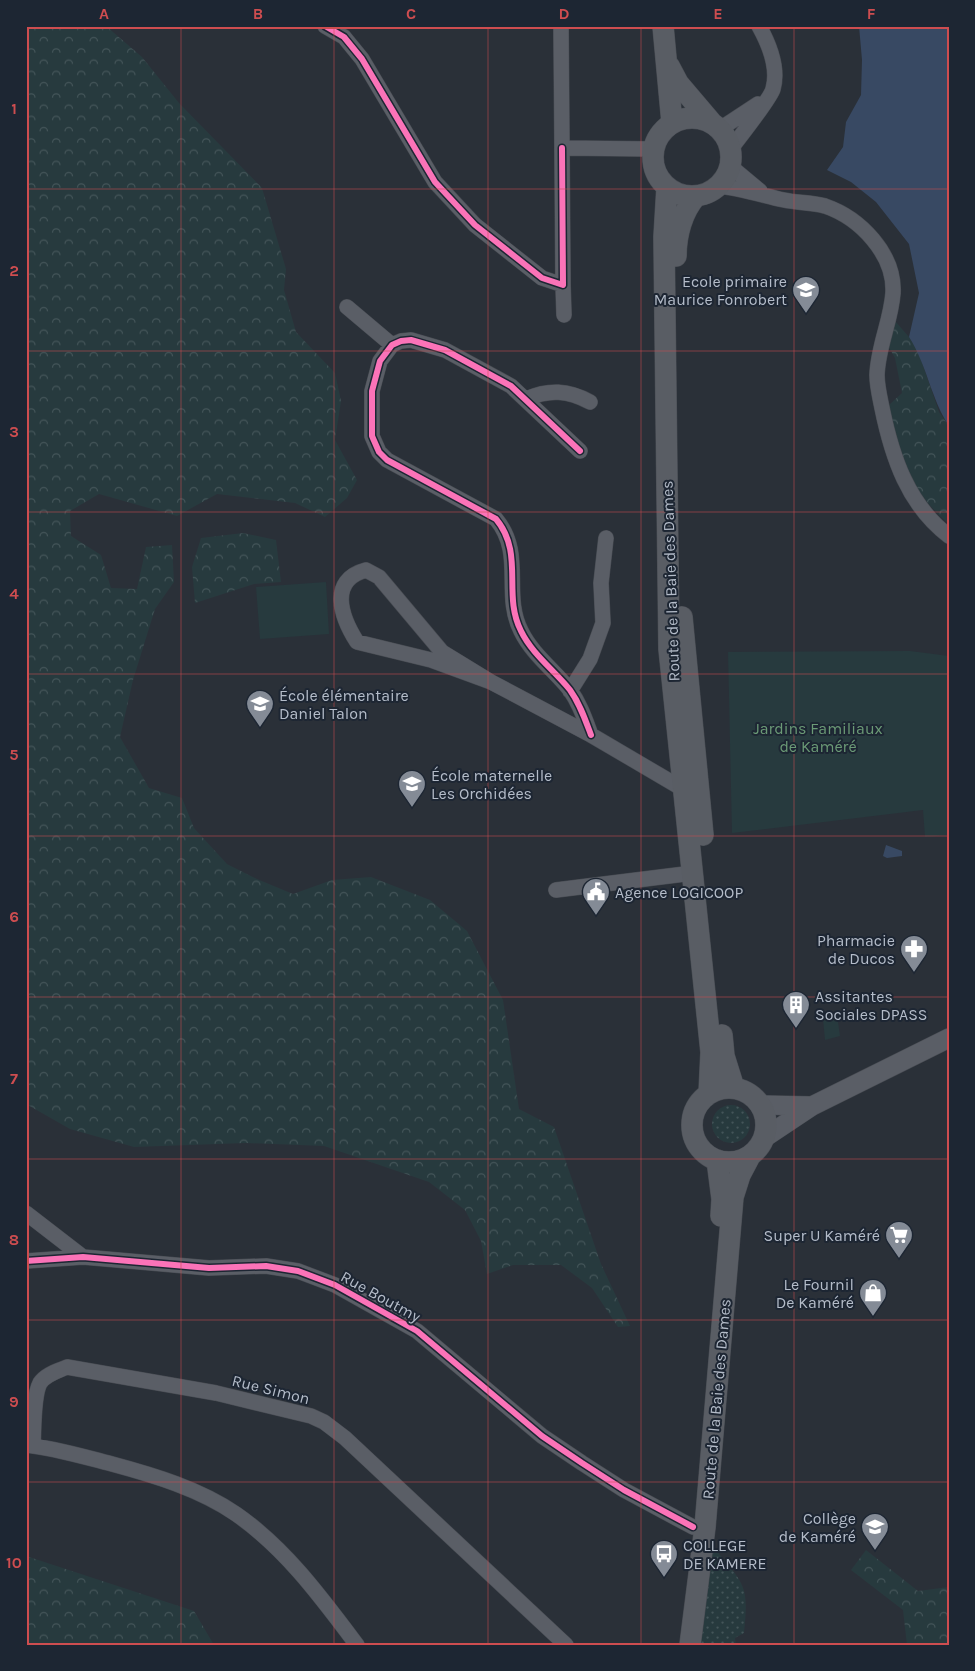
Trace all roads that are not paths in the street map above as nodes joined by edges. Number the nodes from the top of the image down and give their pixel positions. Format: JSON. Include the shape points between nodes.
{"nodes":[{"id":1,"x":325,"y":26,"type":"edge"},
{"id":2,"x":561,"y":26,"type":"edge"},
{"id":3,"x":663,"y":26,"type":"edge"},
{"id":4,"x":759,"y":26,"type":"edge"},
{"id":5,"x":666,"y":62,"type":"junction"},
{"id":6,"x":767,"y":98,"type":"junction"},
{"id":7,"x":672,"y":123,"type":"junction"},
{"id":8,"x":716,"y":126,"type":"junction"},
{"id":9,"x":562,"y":148,"type":"junction"},
{"id":10,"x":654,"y":149,"type":"junction"},
{"id":11,"x":730,"y":158,"type":"junction"},
{"id":12,"x":718,"y":186,"type":"junction"},
{"id":13,"x":667,"y":187,"type":"junction"},
{"id":14,"x":765,"y":195,"type":"junction"},
{"id":15,"x":696,"y":196,"type":"junction"},
{"id":16,"x":563,"y":285,"type":"junction"},
{"id":17,"x":347,"y":307,"type":"dead end"},
{"id":18,"x":564,"y":315,"type":"dead end"},
{"id":19,"x":392,"y":345,"type":"junction"},
{"id":20,"x":526,"y":399,"type":"junction"},
{"id":21,"x":590,"y":402,"type":"dead end"},
{"id":22,"x":580,"y":451,"type":"dead end"},
{"id":23,"x":949,"y":536,"type":"edge"},
{"id":24,"x":606,"y":538,"type":"dead end"},
{"id":25,"x":491,"y":682,"type":"junction"},
{"id":26,"x":570,"y":691,"type":"junction"},
{"id":27,"x":591,"y":735,"type":"junction"},
{"id":28,"x":683,"y":789,"type":"junction"},
{"id":29,"x":693,"y":873,"type":"junction"},
{"id":30,"x":556,"y":890,"type":"dead end"},
{"id":31,"x":949,"y":1038,"type":"edge"},
{"id":32,"x":734,"y":1088,"type":"junction"},
{"id":33,"x":710,"y":1094,"type":"junction"},
{"id":34,"x":760,"y":1105,"type":"junction"},
{"id":35,"x":812,"y":1106,"type":"junction"},
{"id":36,"x":764,"y":1138,"type":"junction"},
{"id":37,"x":750,"y":1156,"type":"junction"},
{"id":38,"x":717,"y":1160,"type":"junction"},
{"id":39,"x":26,"y":1213,"type":"edge"},
{"id":40,"x":83,"y":1257,"type":"junction"},
{"id":41,"x":26,"y":1261,"type":"edge"},
{"id":42,"x":30,"y":1446,"type":"edge"},
{"id":43,"x":693,"y":1527,"type":"junction"},
{"id":44,"x":357,"y":1645,"type":"edge"},
{"id":45,"x":566,"y":1645,"type":"edge"},
{"id":46,"x":679,"y":1645,"type":"edge"},
{"id":47,"x":690,"y":1645,"type":"edge"}],
"edges":[{"from":1,"to":16,"type":"street","via":[[344,37],[362,59],[435,182],[476,225],[542,278]]},
{"from":2,"to":9,"type":"street"},
{"from":3,"to":5,"type":"main road"},
{"from":4,"to":6,"type":"street","via":[[768,42],[775,75],[773,91]]},
{"from":5,"to":7,"type":"main road"},
{"from":5,"to":8,"type":"main road","via":[[678,83]]},
{"from":6,"to":8,"type":"street"},
{"from":6,"to":11,"type":"street"},
{"from":7,"to":8,"type":"main road","via":[[693,117]]},
{"from":7,"to":10,"type":"main road","via":[[660,134]]},
{"from":8,"to":11,"type":"main road"},
{"from":9,"to":10,"type":"street"},
{"from":9,"to":16,"type":"street"},
{"from":10,"to":13,"type":"main road","via":[[655,170]]},
{"from":11,"to":12,"type":"main road"},
{"from":11,"to":14,"type":"street"},
{"from":12,"to":14,"type":"street"},
{"from":12,"to":15,"type":"main road"},
{"from":13,"to":15,"type":"main road","via":[[676,193]]},
{"from":13,"to":28,"type":"main road","name":"Route de la Baie des Dames","via":[[664,237],[669,649]]},
{"from":14,"to":23,"type":"street","via":[[824,206],[852,218],[881,250],[893,291],[877,376],[885,424],[904,482],[930,518]]},
{"from":15,"to":32,"type":"main road","name":"Route de la Baie des Dames","via":[[686,210],[676,241],[683,635],[724,1056]]},
{"from":16,"to":18,"type":"street"},
{"from":17,"to":19,"type":"street"},
{"from":19,"to":20,"type":"street","via":[[411,340],[445,350],[511,386]]},
{"from":19,"to":26,"type":"street","via":[[380,361],[372,391],[372,436],[379,452],[387,460],[496,518],[505,530],[513,562],[513,613],[521,633]]},
{"from":20,"to":21,"type":"street","via":[[553,391],[579,396]]},
{"from":20,"to":22,"type":"street"},
{"from":24,"to":26,"type":"street","via":[[601,583],[603,622],[590,659]]},
{"from":25,"to":25,"type":"street","via":[[442,652],[379,577],[366,570],[355,573],[345,582],[340,608],[357,642],[431,660]]},
{"from":25,"to":27,"type":"street"},
{"from":26,"to":27,"type":"street"},
{"from":27,"to":28,"type":"street"},
{"from":28,"to":29,"type":"main road","name":"Route de la Baie des Dames"},
{"from":29,"to":30,"type":"street"},
{"from":29,"to":33,"type":"main road","name":"Route de la Baie des Dames","via":[[712,1052]]},
{"from":31,"to":35,"type":"street"},
{"from":32,"to":33,"type":"main road"},
{"from":32,"to":34,"type":"main road","via":[[753,1097]]},
{"from":33,"to":38,"type":"main road","via":[[698,1105],[692,1126],[699,1146]]},
{"from":34,"to":35,"type":"street"},
{"from":34,"to":36,"type":"main road","via":[[766,1121]]},
{"from":35,"to":36,"type":"street"},
{"from":36,"to":37,"type":"main road"},
{"from":37,"to":38,"type":"main road","via":[[728,1162]]},
{"from":37,"to":47,"type":"main road","name":"Route de la Baie des Dames","via":[[734,1197],[705,1527]]},
{"from":38,"to":43,"type":"main road","name":"Route de la Baie des Dames","via":[[722,1199]]},
{"from":39,"to":40,"type":"street"},
{"from":40,"to":41,"type":"street","name":"Rue Boutmy"},
{"from":40,"to":43,"type":"street","name":"Rue Boutmy","via":[[209,1268],[266,1266],[298,1271],[335,1285],[418,1331],[542,1436],[624,1490]]},
{"from":42,"to":44,"type":"street","via":[[148,1473],[234,1513],[267,1538],[313,1586]]},
{"from":42,"to":45,"type":"street","name":"Rue Simon","via":[[40,1383],[53,1372],[67,1367],[216,1393],[311,1416],[345,1438]]},
{"from":43,"to":46,"type":"main road","name":"Route de la Baie des Dames"}]}
